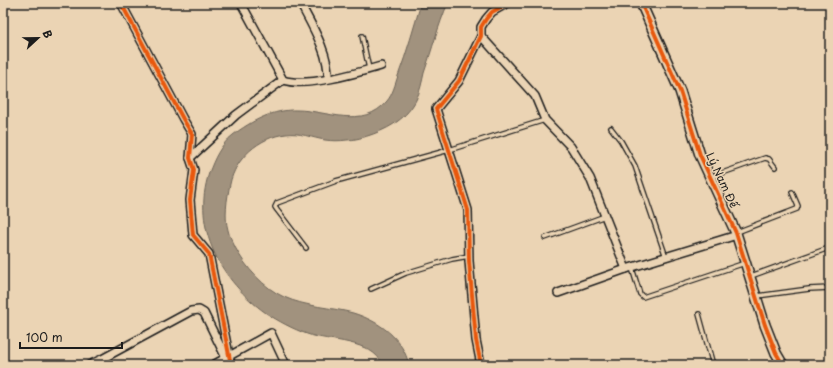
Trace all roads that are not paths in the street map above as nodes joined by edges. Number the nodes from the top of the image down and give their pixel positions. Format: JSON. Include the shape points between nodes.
{"nodes":[{"id":1,"x":122,"y":3,"type":"edge"},
{"id":2,"x":241,"y":3,"type":"edge"},
{"id":3,"x":300,"y":3,"type":"edge"},
{"id":4,"x":508,"y":3,"type":"edge"},
{"id":5,"x":642,"y":3,"type":"edge"},
{"id":6,"x":362,"y":36,"type":"dead end"},
{"id":7,"x":481,"y":36,"type":"junction"},
{"id":8,"x":381,"y":66,"type":"dead end"},
{"id":9,"x":369,"y":70,"type":"junction"},
{"id":10,"x":328,"y":78,"type":"junction"},
{"id":11,"x":283,"y":80,"type":"junction"},
{"id":12,"x":545,"y":120,"type":"junction"},
{"id":13,"x":611,"y":128,"type":"dead end"},
{"id":14,"x":449,"y":150,"type":"junction"},
{"id":15,"x":190,"y":158,"type":"junction"},
{"id":16,"x":775,"y":166,"type":"dead end"},
{"id":17,"x":710,"y":177,"type":"junction"},
{"id":18,"x":792,"y":192,"type":"dead end"},
{"id":19,"x":605,"y":216,"type":"junction"},
{"id":20,"x":736,"y":234,"type":"junction"},
{"id":21,"x":545,"y":238,"type":"dead end"},
{"id":22,"x":306,"y":248,"type":"dead end"},
{"id":23,"x":826,"y":250,"type":"dead end"},
{"id":24,"x":469,"y":256,"type":"junction"},
{"id":25,"x":666,"y":257,"type":"junction"},
{"id":26,"x":746,"y":263,"type":"junction"},
{"id":27,"x":629,"y":269,"type":"junction"},
{"id":28,"x":750,"y":276,"type":"junction"},
{"id":29,"x":830,"y":288,"type":"edge"},
{"id":30,"x":371,"y":289,"type":"dead end"},
{"id":31,"x":558,"y":293,"type":"dead end"},
{"id":32,"x":756,"y":296,"type":"junction"},
{"id":33,"x":699,"y":314,"type":"dead end"},
{"id":34,"x":228,"y":357,"type":"junction"},
{"id":35,"x":104,"y":362,"type":"edge"},
{"id":36,"x":89,"y":365,"type":"edge"},
{"id":37,"x":213,"y":365,"type":"edge"},
{"id":38,"x":231,"y":365,"type":"edge"},
{"id":39,"x":286,"y":365,"type":"edge"},
{"id":40,"x":481,"y":365,"type":"edge"},
{"id":41,"x":713,"y":365,"type":"edge"},
{"id":42,"x":783,"y":365,"type":"edge"}],
"edges":[{"from":1,"to":15,"type":"street","via":[[192,134]]},
{"from":2,"to":11,"type":"street"},
{"from":3,"to":10,"type":"street","via":[[319,40],[329,70]]},
{"from":4,"to":7,"type":"street","via":[[490,14],[481,28]]},
{"from":5,"to":17,"type":"street","name":"Lý Nam Đế","via":[[674,77]]},
{"from":6,"to":9,"type":"lane"},
{"from":7,"to":12,"type":"street","via":[[535,96]]},
{"from":7,"to":14,"type":"street","via":[[459,81],[436,110]]},
{"from":8,"to":9,"type":"street"},
{"from":9,"to":10,"type":"street"},
{"from":10,"to":11,"type":"street","via":[[301,82]]},
{"from":11,"to":15,"type":"street","via":[[236,115]]},
{"from":12,"to":14,"type":"lane"},
{"from":12,"to":19,"type":"street","via":[[571,147],[590,178]]},
{"from":13,"to":25,"type":"lane","via":[[635,166]]},
{"from":14,"to":22,"type":"lane","via":[[336,181],[277,204],[277,210]]},
{"from":14,"to":24,"type":"street","via":[[468,210]]},
{"from":15,"to":34,"type":"street","via":[[194,170],[190,200],[193,235],[209,254]]},
{"from":16,"to":17,"type":"lane","via":[[765,158]]},
{"from":17,"to":20,"type":"street","name":"Lý Nam Đế"},
{"from":18,"to":20,"type":"lane","via":[[797,209]]},
{"from":19,"to":21,"type":"lane"},
{"from":19,"to":27,"type":"street"},
{"from":20,"to":25,"type":"street"},
{"from":20,"to":26,"type":"street","name":"Lý Nam Đế"},
{"from":23,"to":28,"type":"lane"},
{"from":24,"to":30,"type":"lane","via":[[406,273]]},
{"from":24,"to":40,"type":"street","via":[[476,340]]},
{"from":25,"to":27,"type":"street"},
{"from":26,"to":27,"type":"lane","via":[[644,297],[640,294]]},
{"from":26,"to":28,"type":"street","name":"Lý Nam Đế"},
{"from":27,"to":31,"type":"street"},
{"from":28,"to":32,"type":"street","name":"Lý Nam Đế"},
{"from":29,"to":32,"type":"lane","via":[[809,288]]},
{"from":32,"to":42,"type":"street","name":"Lý Nam Đế","via":[[776,353]]},
{"from":33,"to":41,"type":"lane"},
{"from":34,"to":35,"type":"street","via":[[204,314],[195,309]]},
{"from":34,"to":37,"type":"street"},
{"from":34,"to":38,"type":"street"},
{"from":34,"to":39,"type":"street","via":[[272,333]]},
{"from":35,"to":36,"type":"street"}]}
